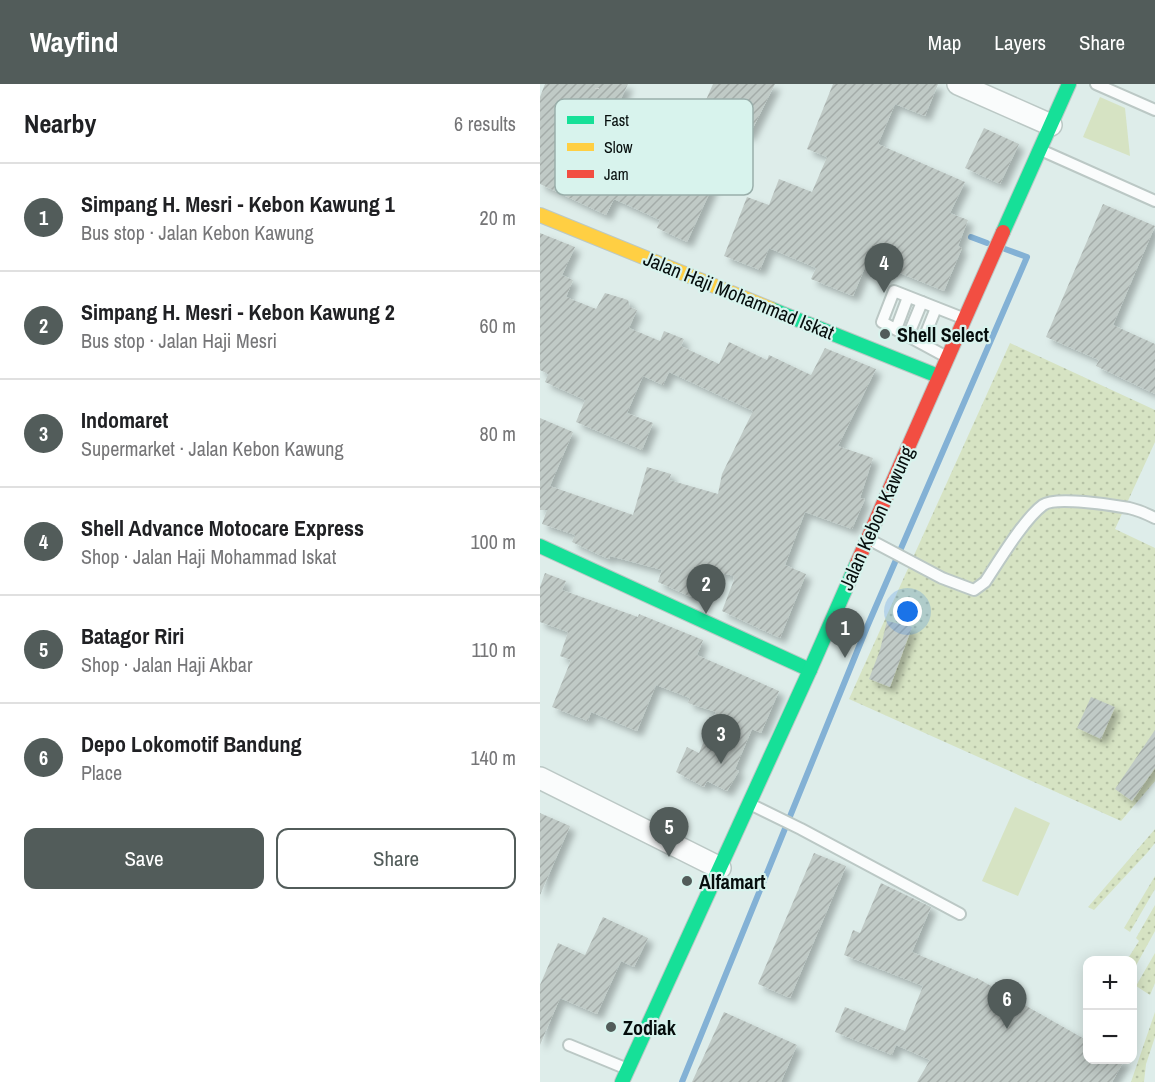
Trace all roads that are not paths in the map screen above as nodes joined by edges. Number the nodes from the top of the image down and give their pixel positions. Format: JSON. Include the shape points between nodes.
{"nodes":[{"id":1,"x":958,"y":84,"type":"edge"},
{"id":2,"x":1071,"y":84,"type":"edge"},
{"id":3,"x":1096,"y":84,"type":"edge"},
{"id":4,"x":1154,"y":106,"type":"edge"},
{"id":5,"x":1052,"y":125,"type":"junction"},
{"id":6,"x":1040,"y":150,"type":"junction"},
{"id":7,"x":1155,"y":201,"type":"edge"},
{"id":8,"x":540,"y":215,"type":"edge"},
{"id":9,"x":922,"y":302,"type":"junction"},
{"id":10,"x":936,"y":308,"type":"junction"},
{"id":11,"x":963,"y":318,"type":"junction"},
{"id":12,"x":908,"y":336,"type":"junction"},
{"id":13,"x":922,"y":343,"type":"junction"},
{"id":14,"x":946,"y":357,"type":"junction"},
{"id":15,"x":938,"y":376,"type":"junction"},
{"id":16,"x":1155,"y":518,"type":"edge"},
{"id":17,"x":867,"y":538,"type":"junction"},
{"id":18,"x":540,"y":546,"type":"edge"},
{"id":19,"x":810,"y":670,"type":"junction"},
{"id":20,"x":540,"y":778,"type":"edge"},
{"id":21,"x":749,"y":804,"type":"junction"},
{"id":22,"x":720,"y":868,"type":"junction"},
{"id":23,"x":960,"y":914,"type":"dead end"},
{"id":24,"x":569,"y":1045,"type":"dead end"},
{"id":25,"x":626,"y":1076,"type":"edge"}],
"edges":[{"from":1,"to":5,"type":"street"},
{"from":2,"to":5,"type":"main road","name":"Jalan Kebon Kawung"},
{"from":3,"to":4,"type":"lane"},
{"from":5,"to":6,"type":"main road","name":"Jalan Kebon Kawung"},
{"from":6,"to":7,"type":"lane"},
{"from":6,"to":11,"type":"main road","name":"Jalan Kebon Kawung"},
{"from":8,"to":15,"type":"main road","name":"Jalan Haji Mohammad Iskat"},
{"from":9,"to":10,"type":"lane"},
{"from":9,"to":12,"type":"lane"},
{"from":9,"to":12,"type":"lane","via":[[894,291],[882,322]]},
{"from":10,"to":11,"type":"lane"},
{"from":10,"to":13,"type":"lane"},
{"from":11,"to":14,"type":"main road","name":"Jalan Kebon Kawung"},
{"from":12,"to":13,"type":"lane"},
{"from":13,"to":14,"type":"lane"},
{"from":14,"to":15,"type":"main road","name":"Jalan Kebon Kawung"},
{"from":15,"to":17,"type":"main road","name":"Jalan Kebon Kawung"},
{"from":16,"to":17,"type":"lane","via":[[1131,508],[1045,503],[975,590],[942,578]]},
{"from":17,"to":19,"type":"main road","name":"Jalan Kebon Kawung"},
{"from":18,"to":19,"type":"main road"},
{"from":19,"to":21,"type":"main road","name":"Jalan Kebon Kawung"},
{"from":20,"to":22,"type":"street"},
{"from":21,"to":22,"type":"main road","name":"Jalan Kebon Kawung"},
{"from":21,"to":23,"type":"lane"},
{"from":22,"to":25,"type":"main road","name":"Jalan Kebon Kawung"},
{"from":24,"to":25,"type":"lane"}]}
